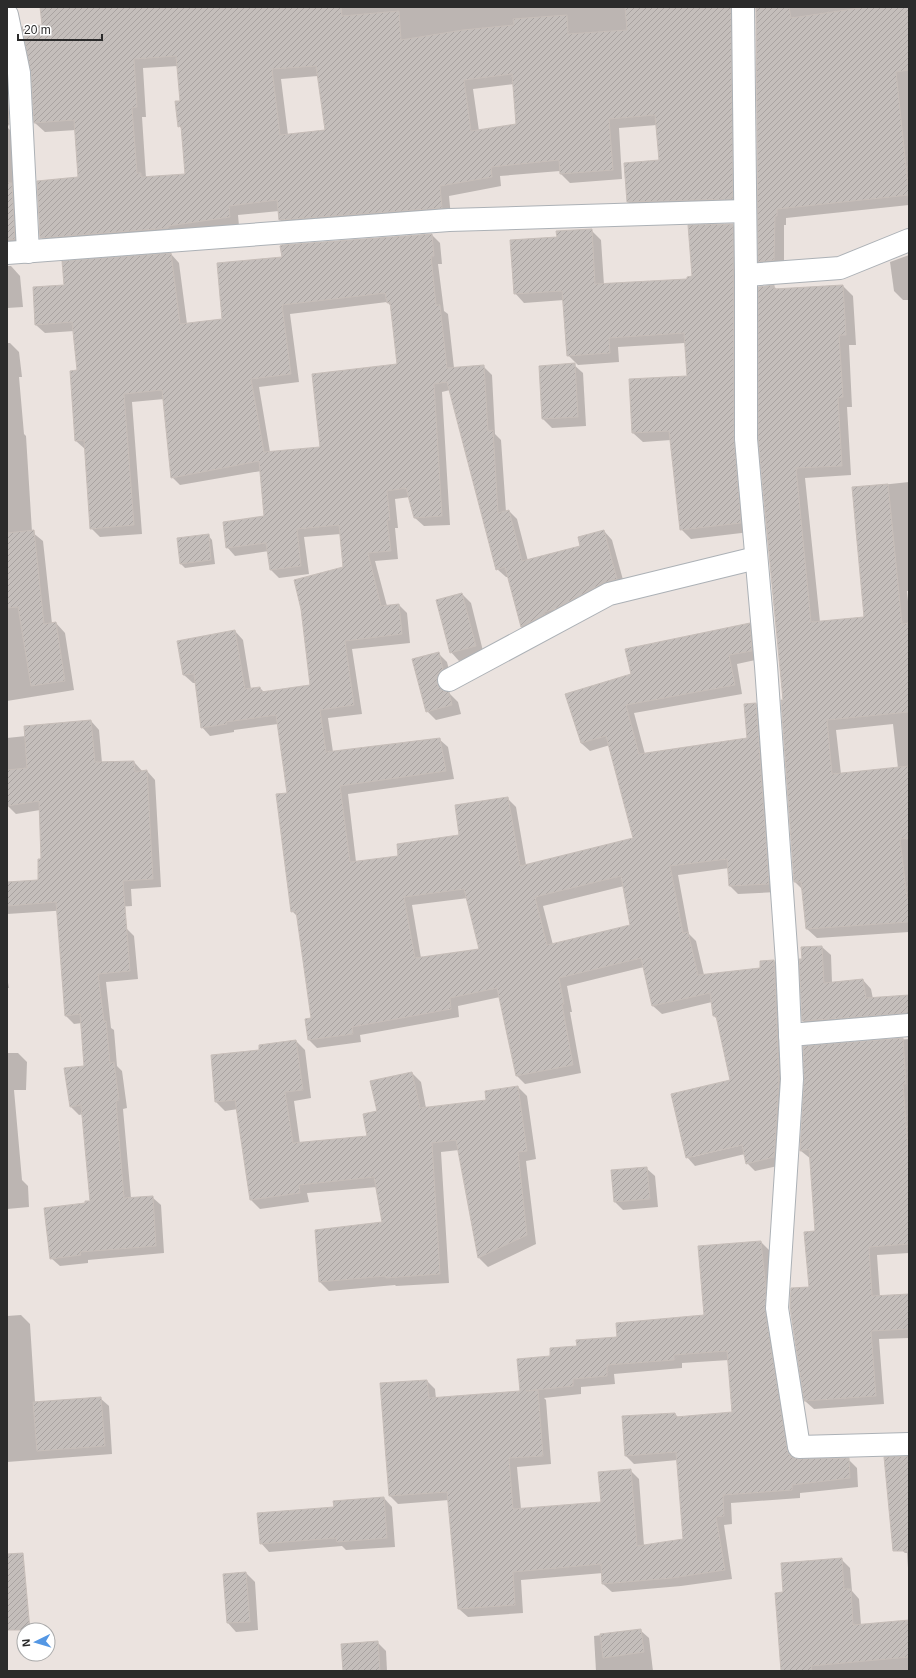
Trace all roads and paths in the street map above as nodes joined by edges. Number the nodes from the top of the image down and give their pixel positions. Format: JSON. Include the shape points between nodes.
{"nodes":[{"id":1,"x":744,"y":7,"type":"edge"},
{"id":2,"x":7,"y":15,"type":"edge"},
{"id":3,"x":745,"y":211,"type":"junction"},
{"id":4,"x":909,"y":240,"type":"edge"},
{"id":5,"x":17,"y":253,"type":"edge"},
{"id":6,"x":746,"y":275,"type":"junction"},
{"id":7,"x":756,"y":558,"type":"junction"},
{"id":8,"x":449,"y":680,"type":"dead end"},
{"id":9,"x":909,"y":1025,"type":"edge"},
{"id":10,"x":790,"y":1035,"type":"junction"},
{"id":11,"x":909,"y":1444,"type":"edge"}],
"edges":[{"from":1,"to":3,"type":"street"},
{"from":2,"to":5,"type":"street","via":[[19,73]]},
{"from":3,"to":5,"type":"street","via":[[449,220]]},
{"from":3,"to":6,"type":"street"},
{"from":4,"to":6,"type":"street","via":[[840,268]]},
{"from":6,"to":7,"type":"street","via":[[746,438]]},
{"from":7,"to":8,"type":"street","via":[[609,594]]},
{"from":7,"to":10,"type":"street","via":[[767,674]]},
{"from":9,"to":10,"type":"street"},
{"from":10,"to":11,"type":"street","via":[[792,1079],[777,1308],[799,1447]]}]}
